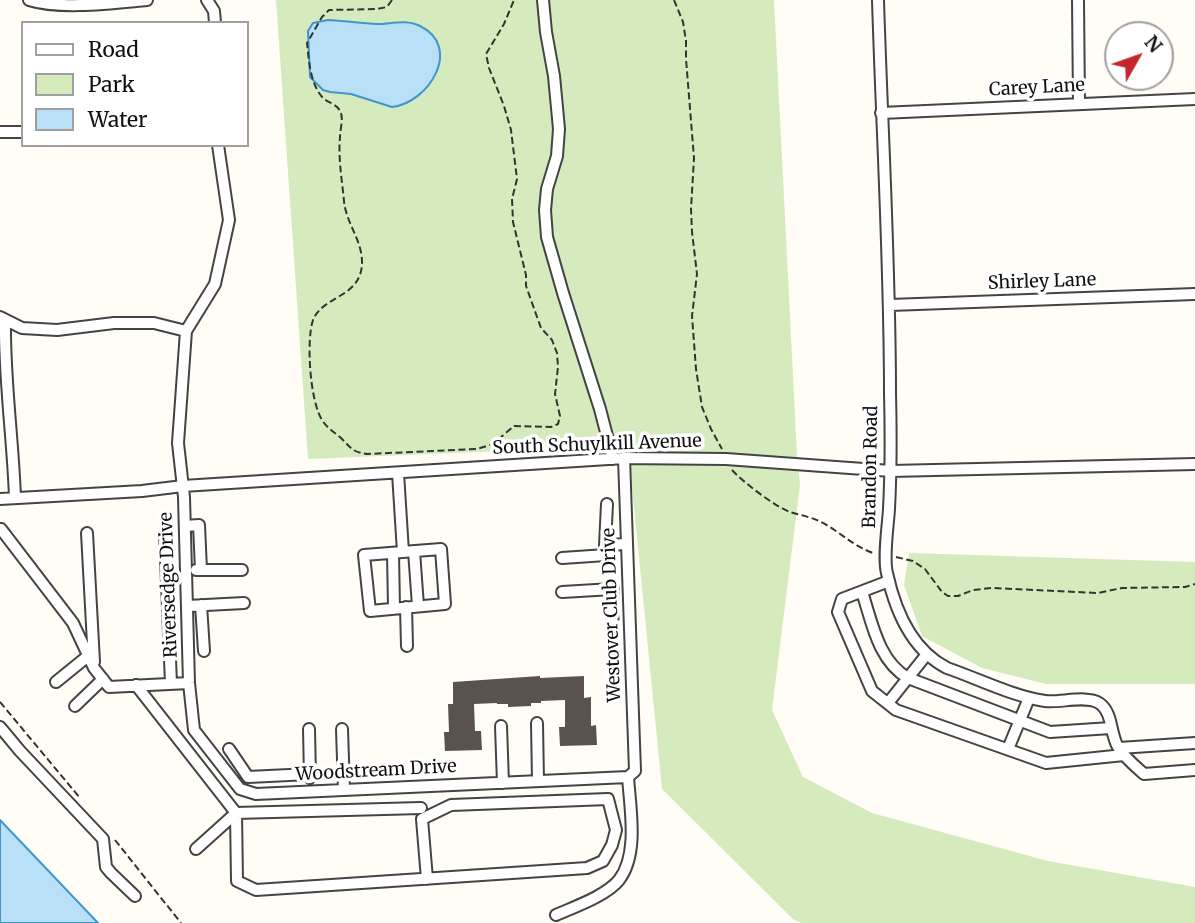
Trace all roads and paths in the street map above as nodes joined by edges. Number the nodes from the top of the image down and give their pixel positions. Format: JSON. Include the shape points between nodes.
{"nodes":[{"id":1,"x":29,"y":0,"type":"edge"},
{"id":2,"x":148,"y":0,"type":"edge"},
{"id":3,"x":207,"y":0,"type":"edge"},
{"id":4,"x":392,"y":0,"type":"edge"},
{"id":5,"x":514,"y":0,"type":"edge"},
{"id":6,"x":543,"y":0,"type":"edge"},
{"id":7,"x":674,"y":0,"type":"edge"},
{"id":8,"x":878,"y":0,"type":"edge"},
{"id":9,"x":1078,"y":0,"type":"edge"},
{"id":10,"x":215,"y":21,"type":"edge"},
{"id":11,"x":1195,"y":99,"type":"edge"},
{"id":12,"x":1079,"y":103,"type":"junction"},
{"id":13,"x":881,"y":113,"type":"junction"},
{"id":14,"x":0,"y":132,"type":"edge"},
{"id":15,"x":21,"y":132,"type":"edge"},
{"id":16,"x":218,"y":147,"type":"edge"},
{"id":17,"x":1195,"y":294,"type":"edge"},
{"id":18,"x":890,"y":305,"type":"junction"},
{"id":19,"x":3,"y":319,"type":"edge"},
{"id":20,"x":186,"y":331,"type":"junction"},
{"id":21,"x":618,"y":459,"type":"junction"},
{"id":22,"x":726,"y":459,"type":"junction"},
{"id":23,"x":1195,"y":464,"type":"edge"},
{"id":24,"x":891,"y":471,"type":"junction"},
{"id":25,"x":398,"y":472,"type":"junction"},
{"id":26,"x":183,"y":486,"type":"junction"},
{"id":27,"x":15,"y":498,"type":"junction"},
{"id":28,"x":0,"y":499,"type":"edge"},
{"id":29,"x":607,"y":504,"type":"dead end"},
{"id":30,"x":185,"y":526,"type":"junction"},
{"id":31,"x":1,"y":530,"type":"edge"},
{"id":32,"x":165,"y":532,"type":"dead end"},
{"id":33,"x":87,"y":533,"type":"dead end"},
{"id":34,"x":627,"y":544,"type":"junction"},
{"id":35,"x":605,"y":545,"type":"junction"},
{"id":36,"x":403,"y":552,"type":"junction"},
{"id":37,"x":887,"y":555,"type":"junction"},
{"id":38,"x":562,"y":558,"type":"dead end"},
{"id":39,"x":186,"y":570,"type":"junction"},
{"id":40,"x":201,"y":570,"type":"junction"},
{"id":41,"x":242,"y":570,"type":"dead end"},
{"id":42,"x":889,"y":581,"type":"junction"},
{"id":43,"x":1195,"y":584,"type":"edge"},
{"id":44,"x":562,"y":592,"type":"dead end"},
{"id":45,"x":862,"y":592,"type":"junction"},
{"id":46,"x":629,"y":597,"type":"junction"},
{"id":47,"x":612,"y":598,"type":"junction"},
{"id":48,"x":244,"y":603,"type":"dead end"},
{"id":49,"x":201,"y":605,"type":"junction"},
{"id":50,"x":187,"y":606,"type":"junction"},
{"id":51,"x":412,"y":607,"type":"junction"},
{"id":52,"x":394,"y":608,"type":"junction"},
{"id":53,"x":612,"y":640,"type":"dead end"},
{"id":54,"x":407,"y":646,"type":"dead end"},
{"id":55,"x":204,"y":651,"type":"dead end"},
{"id":56,"x":927,"y":654,"type":"junction"},
{"id":57,"x":88,"y":656,"type":"junction"},
{"id":58,"x":94,"y":668,"type":"junction"},
{"id":59,"x":908,"y":678,"type":"junction"},
{"id":60,"x":103,"y":679,"type":"junction"},
{"id":61,"x":56,"y":682,"type":"dead end"},
{"id":62,"x":189,"y":683,"type":"junction"},
{"id":63,"x":171,"y":684,"type":"junction"},
{"id":64,"x":136,"y":685,"type":"junction"},
{"id":65,"x":1029,"y":698,"type":"junction"},
{"id":66,"x":888,"y":704,"type":"junction"},
{"id":67,"x":75,"y":706,"type":"dead end"},
{"id":68,"x":1019,"y":721,"type":"junction"},
{"id":69,"x":537,"y":723,"type":"dead end"},
{"id":70,"x":501,"y":726,"type":"dead end"},
{"id":71,"x":0,"y":727,"type":"edge"},
{"id":72,"x":1111,"y":728,"type":"junction"},
{"id":73,"x":309,"y":729,"type":"dead end"},
{"id":74,"x":342,"y":729,"type":"dead end"},
{"id":75,"x":1195,"y":743,"type":"edge"},
{"id":76,"x":229,"y":749,"type":"dead end"},
{"id":77,"x":1007,"y":749,"type":"junction"},
{"id":78,"x":1121,"y":752,"type":"junction"},
{"id":79,"x":1195,"y":770,"type":"edge"},
{"id":80,"x":310,"y":774,"type":"junction"},
{"id":81,"x":632,"y":774,"type":"junction"},
{"id":82,"x":543,"y":781,"type":"junction"},
{"id":83,"x":503,"y":783,"type":"junction"},
{"id":84,"x":418,"y":786,"type":"junction"},
{"id":85,"x":344,"y":790,"type":"junction"},
{"id":86,"x":310,"y":791,"type":"junction"},
{"id":87,"x":552,"y":801,"type":"junction"},
{"id":88,"x":236,"y":813,"type":"junction"},
{"id":89,"x":422,"y":813,"type":"junction"},
{"id":90,"x":196,"y":849,"type":"dead end"},
{"id":91,"x":427,"y":879,"type":"junction"},
{"id":92,"x":135,"y":897,"type":"dead end"},
{"id":93,"x":556,"y":915,"type":"dead end"}],
"edges":[{"from":1,"to":2,"type":"street","via":[[43,4]]},
{"from":3,"to":10,"type":"street"},
{"from":4,"to":5,"type":"path","via":[[377,9],[329,10],[307,43],[314,85],[341,111],[344,206],[362,263],[359,279],[313,319],[313,398],[327,428],[357,453],[367,454],[477,449],[493,444],[514,426],[558,424],[557,353],[541,328],[526,286],[513,222],[517,179],[511,130],[486,54]]},
{"from":6,"to":21,"type":"street","name":"Westover Club Drive","via":[[559,129],[547,189],[547,237]]},
{"from":7,"to":22,"type":"path","via":[[686,40],[694,158],[691,220],[697,274],[692,316],[696,369],[702,407]]},
{"from":8,"to":13,"type":"street","name":"Brandon Road"},
{"from":9,"to":12,"type":"street"},
{"from":11,"to":12,"type":"street","name":"Carey Lane"},
{"from":12,"to":13,"type":"street","name":"Carey Lane"},
{"from":13,"to":18,"type":"street","name":"Brandon Road"},
{"from":14,"to":15,"type":"street"},
{"from":16,"to":20,"type":"street","via":[[229,220],[215,284]]},
{"from":17,"to":18,"type":"street","name":"Shirley Lane"},
{"from":18,"to":24,"type":"street","name":"Brandon Road"},
{"from":19,"to":20,"type":"street","via":[[22,328],[57,331],[114,323],[154,323]]},
{"from":19,"to":27,"type":"street"},
{"from":20,"to":26,"type":"street","name":"Riversedge Drive","via":[[178,443]]},
{"from":21,"to":22,"type":"street","name":"South Schuylkill Avenue"},
{"from":21,"to":25,"type":"street","name":"South Schuylkill Avenue"},
{"from":21,"to":34,"type":"street","name":"Westover Club Drive"},
{"from":22,"to":24,"type":"street","name":"South Schuylkill Avenue"},
{"from":22,"to":37,"type":"path","via":[[738,477],[776,504],[821,522],[866,550]]},
{"from":23,"to":24,"type":"street","name":"South Schuylkill Avenue"},
{"from":24,"to":37,"type":"street","name":"Brandon Road"},
{"from":25,"to":26,"type":"street","name":"South Schuylkill Avenue"},
{"from":25,"to":36,"type":"street"},
{"from":26,"to":27,"type":"street","name":"South Schuylkill Avenue"},
{"from":26,"to":30,"type":"street","name":"Riversedge Drive"},
{"from":27,"to":28,"type":"street","name":"South Schuylkill Avenue"},
{"from":29,"to":35,"type":"street"},
{"from":30,"to":39,"type":"street","name":"Riversedge Drive"},
{"from":30,"to":40,"type":"street","via":[[198,525]]},
{"from":31,"to":57,"type":"street","via":[[74,623]]},
{"from":32,"to":63,"type":"street"},
{"from":33,"to":58,"type":"street"},
{"from":34,"to":35,"type":"street"},
{"from":34,"to":46,"type":"street","name":"Westover Club Drive"},
{"from":35,"to":38,"type":"street","via":[[606,555]]},
{"from":36,"to":51,"type":"street"},
{"from":36,"to":51,"type":"street","via":[[441,549],[444,604]]},
{"from":36,"to":52,"type":"street"},
{"from":36,"to":52,"type":"street","via":[[364,555],[370,611]]},
{"from":37,"to":42,"type":"street","name":"Brandon Road"},
{"from":37,"to":43,"type":"path","via":[[925,569],[948,596],[992,588],[1098,593]]},
{"from":39,"to":40,"type":"street"},
{"from":39,"to":50,"type":"street","name":"Riversedge Drive"},
{"from":40,"to":41,"type":"street"},
{"from":42,"to":45,"type":"street"},
{"from":42,"to":56,"type":"street","name":"Brandon Road","via":[[906,627]]},
{"from":44,"to":47,"type":"street","via":[[613,589]]},
{"from":45,"to":59,"type":"street","via":[[880,648]]},
{"from":45,"to":66,"type":"street","via":[[842,599],[838,612],[872,691]]},
{"from":46,"to":47,"type":"street"},
{"from":46,"to":81,"type":"street","name":"Westover Club Drive"},
{"from":47,"to":53,"type":"street"},
{"from":48,"to":49,"type":"street"},
{"from":49,"to":50,"type":"street"},
{"from":49,"to":55,"type":"street"},
{"from":50,"to":62,"type":"street","name":"Riversedge Drive"},
{"from":51,"to":52,"type":"street"},
{"from":51,"to":54,"type":"street"},
{"from":56,"to":59,"type":"street"},
{"from":56,"to":65,"type":"street","name":"Brandon Road","via":[[947,668]]},
{"from":57,"to":58,"type":"street"},
{"from":57,"to":61,"type":"street"},
{"from":58,"to":60,"type":"street"},
{"from":59,"to":66,"type":"street"},
{"from":59,"to":68,"type":"street"},
{"from":60,"to":64,"type":"street","via":[[109,687]]},
{"from":60,"to":67,"type":"street"},
{"from":62,"to":63,"type":"street"},
{"from":62,"to":86,"type":"street","name":"Woodstream Drive","via":[[194,730],[240,789],[256,794]]},
{"from":63,"to":64,"type":"street"},
{"from":64,"to":88,"type":"street"},
{"from":65,"to":68,"type":"street"},
{"from":65,"to":72,"type":"street","name":"Brandon Road","via":[[1091,700],[1107,713]]},
{"from":66,"to":77,"type":"street"},
{"from":68,"to":72,"type":"street","via":[[1050,732]]},
{"from":68,"to":77,"type":"street"},
{"from":69,"to":82,"type":"street"},
{"from":70,"to":83,"type":"street"},
{"from":71,"to":92,"type":"street","via":[[103,839],[106,867]]},
{"from":72,"to":78,"type":"street","name":"Brandon Road"},
{"from":73,"to":80,"type":"street"},
{"from":74,"to":85,"type":"street"},
{"from":75,"to":78,"type":"street"},
{"from":76,"to":80,"type":"street","via":[[248,777]]},
{"from":77,"to":78,"type":"street","via":[[1046,763]]},
{"from":78,"to":79,"type":"street","name":"Brandon Road","via":[[1144,774]]},
{"from":80,"to":86,"type":"street"},
{"from":81,"to":82,"type":"street","name":"Woodstream Drive"},
{"from":81,"to":93,"type":"street","name":"Westover Club Drive","via":[[631,854],[619,880]]},
{"from":82,"to":83,"type":"street","name":"Woodstream Drive"},
{"from":82,"to":87,"type":"street"},
{"from":83,"to":84,"type":"street","name":"Woodstream Drive"},
{"from":84,"to":85,"type":"street","name":"Woodstream Drive"},
{"from":84,"to":89,"type":"street"},
{"from":85,"to":86,"type":"street","name":"Woodstream Drive"},
{"from":87,"to":89,"type":"street","via":[[451,805]]},
{"from":87,"to":91,"type":"street","via":[[608,799],[615,830],[603,861],[587,868]]},
{"from":88,"to":89,"type":"street"},
{"from":88,"to":90,"type":"street"},
{"from":88,"to":91,"type":"street","via":[[237,881],[256,890]]},
{"from":89,"to":91,"type":"street"}]}
